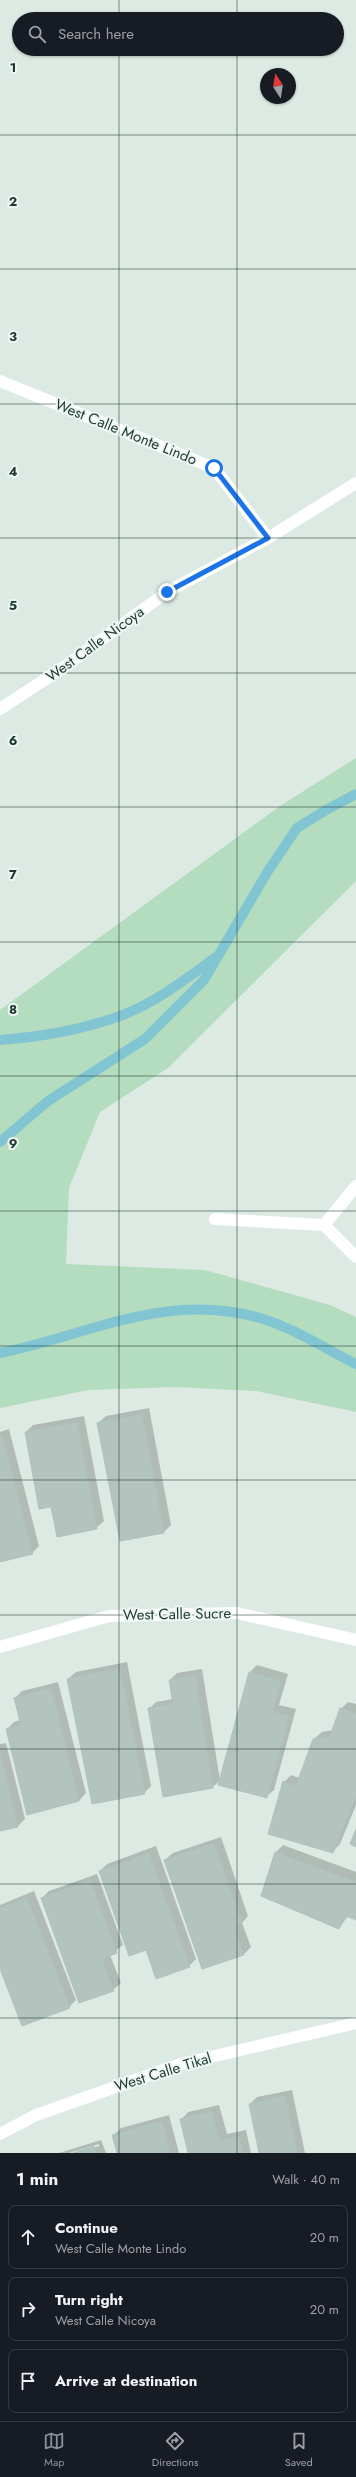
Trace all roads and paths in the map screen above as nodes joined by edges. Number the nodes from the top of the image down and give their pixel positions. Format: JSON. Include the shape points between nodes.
{"nodes":[{"id":1,"x":0,"y":381,"type":"edge"},
{"id":2,"x":356,"y":483,"type":"edge"},
{"id":3,"x":268,"y":538,"type":"junction"},
{"id":4,"x":0,"y":709,"type":"edge"},
{"id":5,"x":356,"y":1186,"type":"edge"},
{"id":6,"x":215,"y":1219,"type":"dead end"},
{"id":7,"x":324,"y":1225,"type":"junction"},
{"id":8,"x":356,"y":1257,"type":"edge"},
{"id":9,"x":356,"y":1640,"type":"edge"},
{"id":10,"x":0,"y":1648,"type":"edge"},
{"id":11,"x":356,"y":2023,"type":"edge"},
{"id":12,"x":0,"y":2134,"type":"edge"}],
"edges":[{"from":1,"to":3,"type":"street","name":"West Calle Monte Lindo","via":[[214,468]]},
{"from":2,"to":3,"type":"street","name":"West Calle Nicoya"},
{"from":3,"to":4,"type":"street","name":"West Calle Nicoya","via":[[167,592],[64,667]]},
{"from":5,"to":7,"type":"street"},
{"from":6,"to":7,"type":"street"},
{"from":7,"to":8,"type":"street"},
{"from":9,"to":10,"type":"street","name":"West Calle Sucre","via":[[230,1613],[109,1616]]},
{"from":11,"to":12,"type":"street","name":"West Calle Tikal","via":[[181,2064],[36,2114]]}]}
